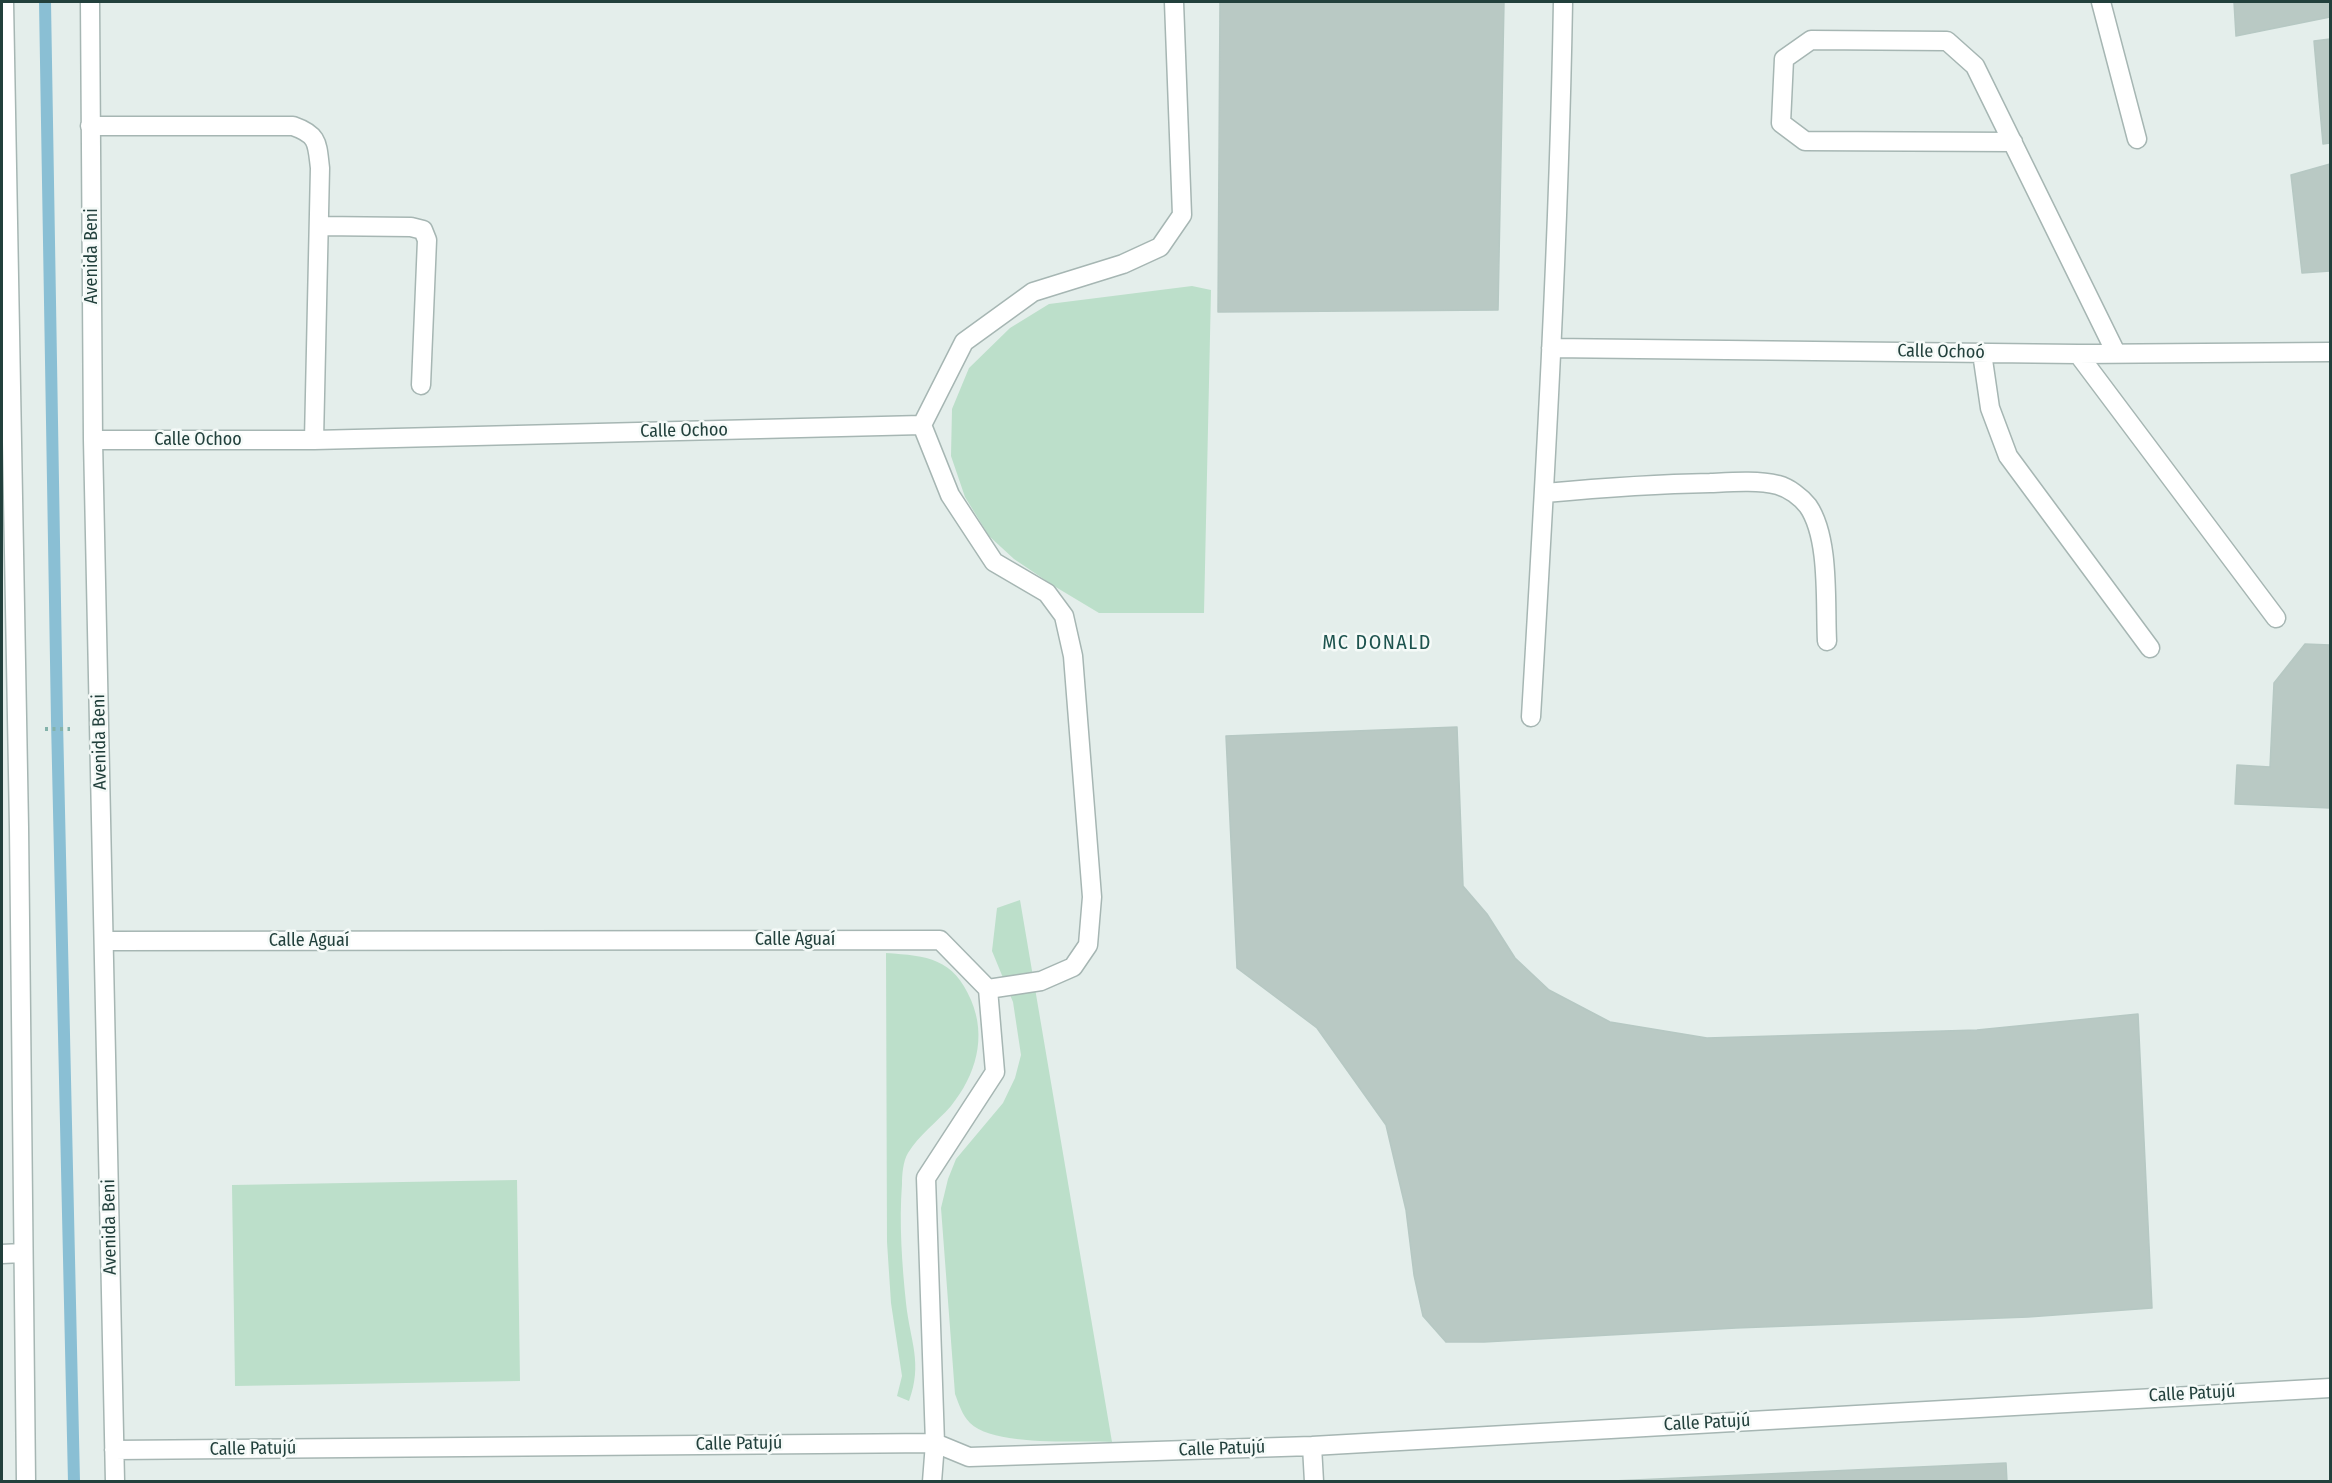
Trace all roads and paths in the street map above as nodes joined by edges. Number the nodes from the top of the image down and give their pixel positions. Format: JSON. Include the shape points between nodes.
{"nodes":[{"id":1,"x":4,"y":2,"type":"edge"},
{"id":2,"x":90,"y":2,"type":"edge"},
{"id":3,"x":1174,"y":2,"type":"edge"},
{"id":4,"x":1563,"y":2,"type":"edge"},
{"id":5,"x":2101,"y":2,"type":"edge"},
{"id":6,"x":90,"y":126,"type":"junction"},
{"id":7,"x":2138,"y":140,"type":"dead end"},
{"id":8,"x":2013,"y":142,"type":"junction"},
{"id":9,"x":319,"y":226,"type":"junction"},
{"id":10,"x":5,"y":303,"type":"edge"},
{"id":11,"x":1551,"y":348,"type":"junction"},
{"id":12,"x":2331,"y":352,"type":"edge"},
{"id":13,"x":1982,"y":353,"type":"junction"},
{"id":14,"x":2116,"y":353,"type":"junction"},
{"id":15,"x":2078,"y":354,"type":"junction"},
{"id":16,"x":421,"y":385,"type":"dead end"},
{"id":17,"x":922,"y":425,"type":"junction"},
{"id":18,"x":93,"y":440,"type":"junction"},
{"id":19,"x":314,"y":440,"type":"junction"},
{"id":20,"x":1545,"y":493,"type":"junction"},
{"id":21,"x":2276,"y":618,"type":"dead end"},
{"id":22,"x":1827,"y":641,"type":"dead end"},
{"id":23,"x":2150,"y":648,"type":"dead end"},
{"id":24,"x":1531,"y":717,"type":"dead end"},
{"id":25,"x":44,"y":729,"type":"dead end"},
{"id":26,"x":77,"y":729,"type":"dead end"},
{"id":27,"x":10,"y":827,"type":"edge"},
{"id":28,"x":106,"y":941,"type":"junction"},
{"id":29,"x":988,"y":989,"type":"junction"},
{"id":30,"x":22,"y":1253,"type":"junction"},
{"id":31,"x":2,"y":1254,"type":"edge"},
{"id":32,"x":2331,"y":1388,"type":"edge"},
{"id":33,"x":935,"y":1443,"type":"junction"},
{"id":34,"x":1312,"y":1446,"type":"junction"},
{"id":35,"x":114,"y":1450,"type":"junction"},
{"id":36,"x":27,"y":1482,"type":"edge"},
{"id":37,"x":115,"y":1482,"type":"edge"},
{"id":38,"x":932,"y":1482,"type":"edge"},
{"id":39,"x":1314,"y":1482,"type":"edge"}],
"edges":[{"from":1,"to":10,"type":"street"},
{"from":2,"to":6,"type":"street","name":"Avenida Beni"},
{"from":3,"to":17,"type":"street","via":[[1182,215],[1160,247],[1123,264],[1033,292],[964,342]]},
{"from":4,"to":11,"type":"street","via":[[1561,154]]},
{"from":5,"to":7,"type":"street"},
{"from":6,"to":9,"type":"street","via":[[294,126],[305,130],[317,144]]},
{"from":6,"to":18,"type":"street","name":"Avenida Beni"},
{"from":8,"to":8,"type":"street","via":[[1975,66],[1947,41],[1811,40],[1784,59],[1781,123],[1805,141]]},
{"from":8,"to":14,"type":"street"},
{"from":9,"to":16,"type":"street","via":[[423,230],[427,240]]},
{"from":9,"to":19,"type":"street"},
{"from":10,"to":27,"type":"street"},
{"from":11,"to":13,"type":"street","name":"Calle Ochoó"},
{"from":11,"to":20,"type":"street"},
{"from":12,"to":14,"type":"street","name":"Calle Ochoó"},
{"from":13,"to":15,"type":"street","name":"Calle Ochoó"},
{"from":13,"to":23,"type":"street","via":[[1990,408],[2008,456]]},
{"from":14,"to":15,"type":"street","name":"Calle Ochoó"},
{"from":15,"to":21,"type":"street"},
{"from":17,"to":19,"type":"street","name":"Calle Ochoo"},
{"from":17,"to":29,"type":"street","via":[[950,495],[994,562],[1047,593],[1064,616],[1072,656],[1092,897],[1088,945],[1072,967],[1052,977]]},
{"from":18,"to":19,"type":"street","name":"Calle Ochoo"},
{"from":18,"to":28,"type":"street","name":"Avenida Beni"},
{"from":20,"to":22,"type":"street","via":[[1647,484],[1742,482],[1790,489],[1807,505],[1818,526]]},
{"from":20,"to":24,"type":"street"},
{"from":25,"to":26,"type":"path"},
{"from":27,"to":30,"type":"street"},
{"from":28,"to":29,"type":"street","name":"Calle Aguaí","via":[[940,940]]},
{"from":28,"to":35,"type":"street","name":"Avenida Beni"},
{"from":29,"to":33,"type":"street","via":[[995,1072],[926,1178]]},
{"from":30,"to":31,"type":"street"},
{"from":30,"to":36,"type":"street"},
{"from":32,"to":34,"type":"street","name":"Calle Patujú"},
{"from":33,"to":34,"type":"street","name":"Calle Patujú","via":[[969,1456]]},
{"from":33,"to":35,"type":"street","name":"Calle Patujú"},
{"from":33,"to":38,"type":"street"},
{"from":34,"to":39,"type":"street"},
{"from":35,"to":37,"type":"street","name":"Avenida Beni"}]}
